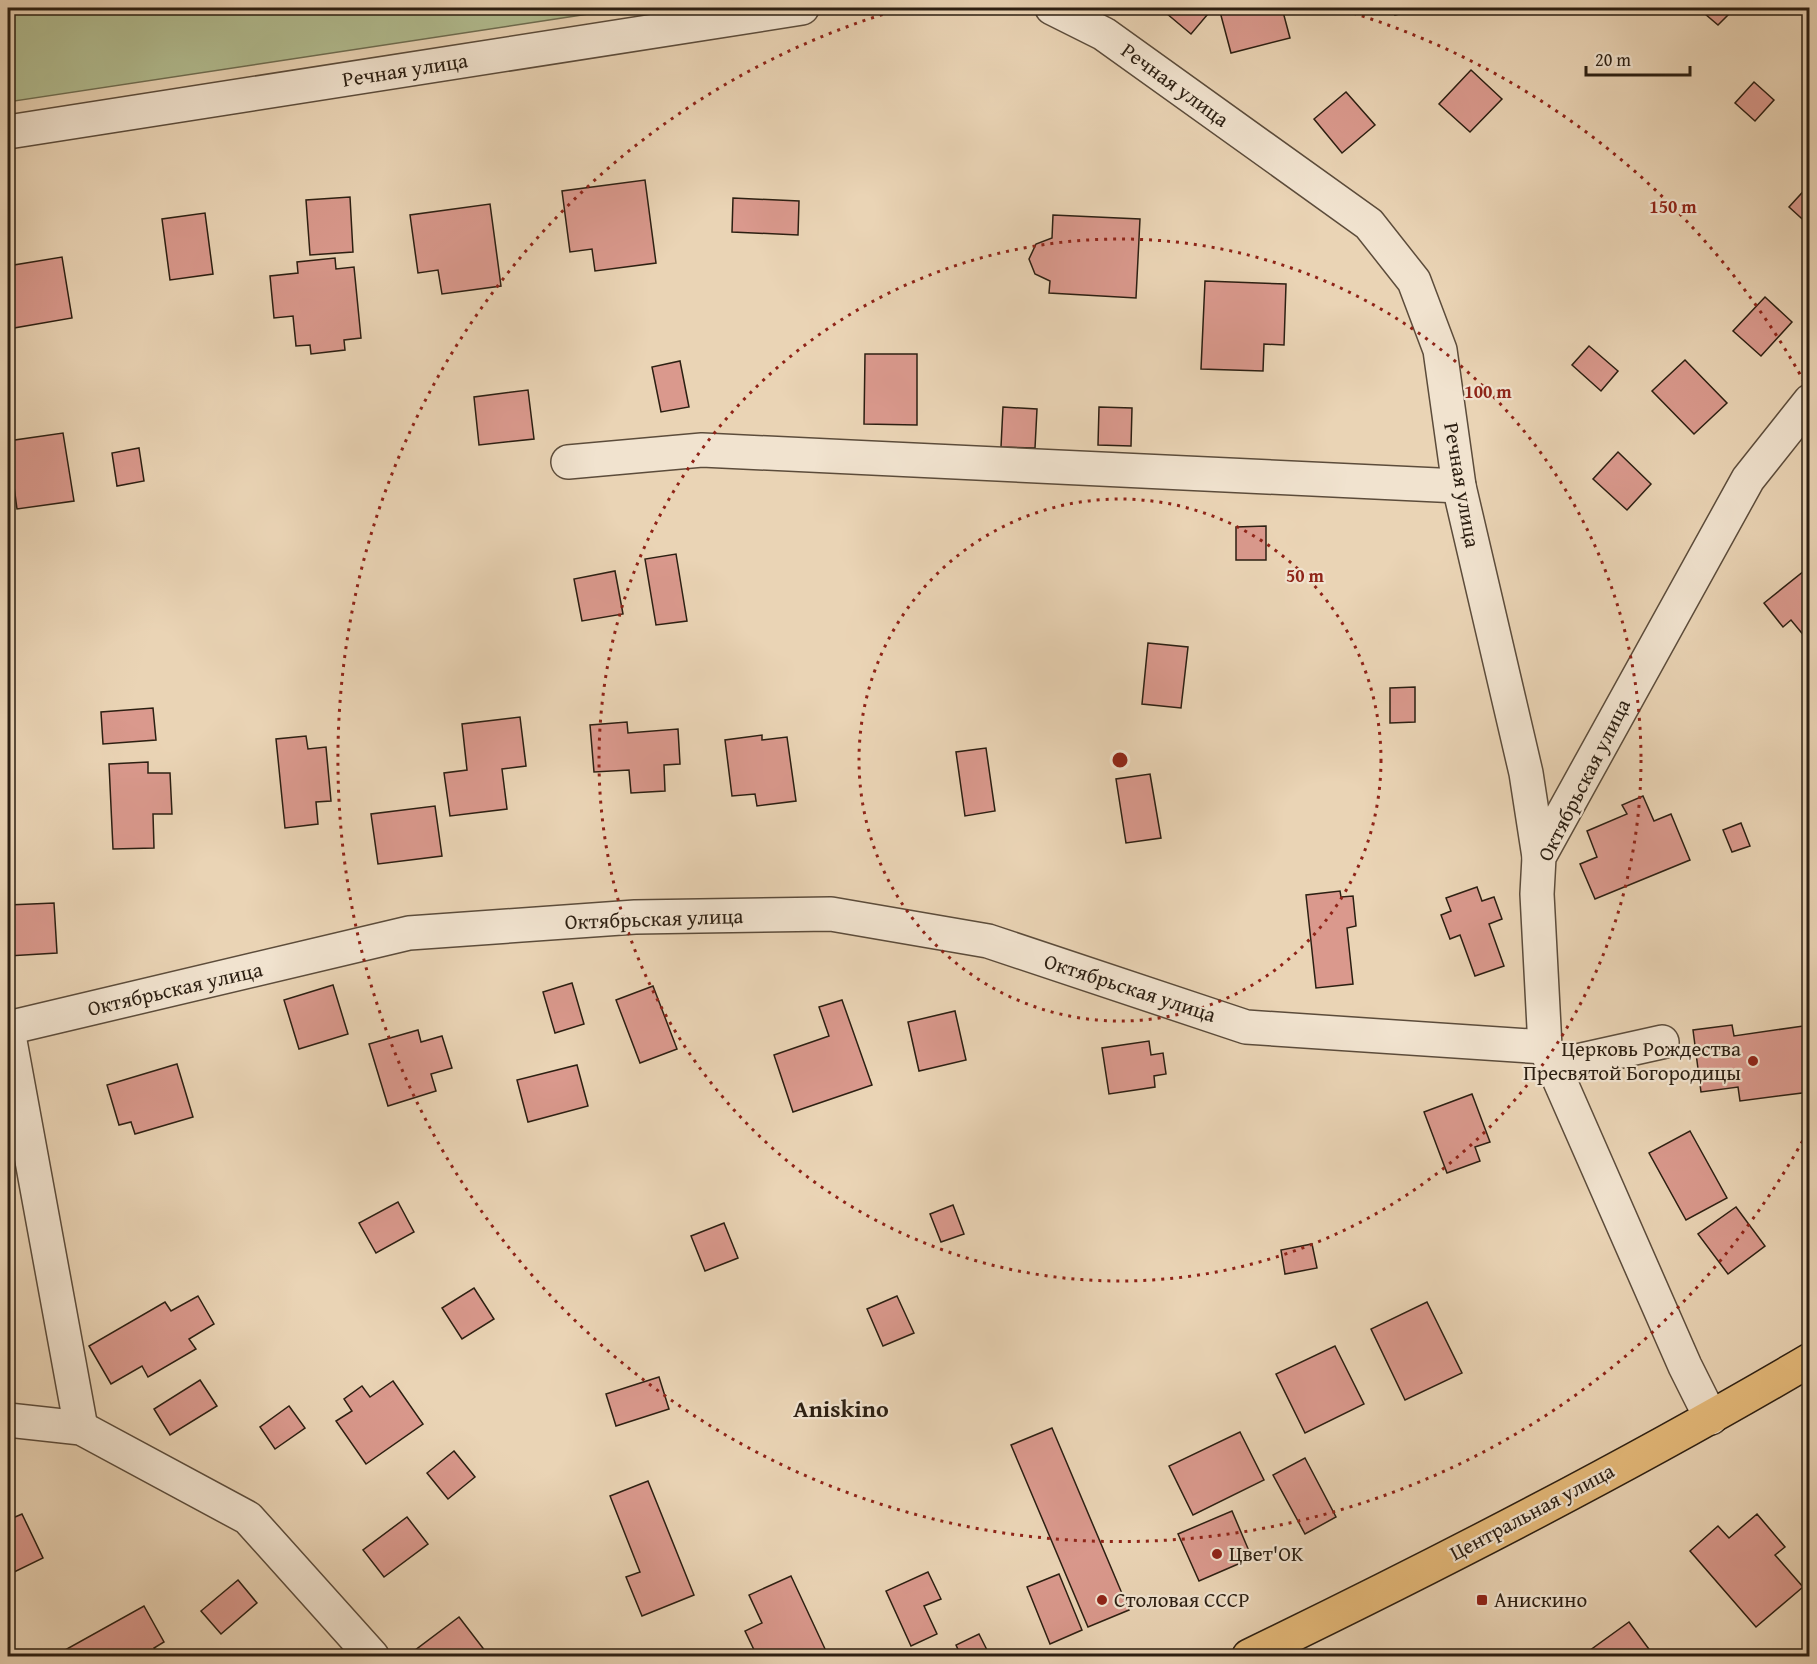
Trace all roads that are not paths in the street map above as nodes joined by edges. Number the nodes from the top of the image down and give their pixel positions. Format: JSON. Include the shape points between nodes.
{"nodes":[{"id":1,"x":802,"y":8,"type":"edge"},
{"id":2,"x":1052,"y":8,"type":"edge"},
{"id":3,"x":8,"y":132,"type":"edge"},
{"id":4,"x":1809,"y":402,"type":"edge"},
{"id":5,"x":568,"y":462,"type":"dead end"},
{"id":6,"x":1459,"y":486,"type":"junction"},
{"id":7,"x":1539,"y":857,"type":"junction"},
{"id":8,"x":8,"y":1029,"type":"edge"},
{"id":9,"x":1662,"y":1042,"type":"dead end"},
{"id":10,"x":1550,"y":1057,"type":"junction"},
{"id":11,"x":1809,"y":1360,"type":"edge"},
{"id":12,"x":1711,"y":1418,"type":"junction"},
{"id":13,"x":8,"y":1420,"type":"edge"},
{"id":14,"x":81,"y":1428,"type":"junction"},
{"id":15,"x":372,"y":1656,"type":"edge"},
{"id":16,"x":1249,"y":1656,"type":"edge"}],
"edges":[{"from":1,"to":3,"type":"street","name":"Речная улица"},
{"from":2,"to":6,"type":"street","name":"Речная улица","via":[[1104,34],[1369,224],[1414,281],[1440,350]]},
{"from":4,"to":7,"type":"street","name":"Октябрьская улица","via":[[1748,479]]},
{"from":5,"to":6,"type":"street","via":[[702,450]]},
{"from":6,"to":7,"type":"street","name":"Речная улица","via":[[1526,773]]},
{"from":7,"to":10,"type":"street","name":"Октябрьская улица","via":[[1537,894]]},
{"from":8,"to":10,"type":"street","name":"Октябрьская улица","via":[[409,933],[635,917],[831,914],[988,941],[1246,1027]]},
{"from":8,"to":14,"type":"street"},
{"from":9,"to":10,"type":"street"},
{"from":10,"to":12,"type":"street","via":[[1684,1366]]},
{"from":11,"to":12,"type":"main road","name":"Центральная улица"},
{"from":12,"to":16,"type":"main road","name":"Центральная улица","via":[[1458,1552]]},
{"from":13,"to":14,"type":"street"},
{"from":14,"to":15,"type":"street","via":[[248,1518]]}]}
